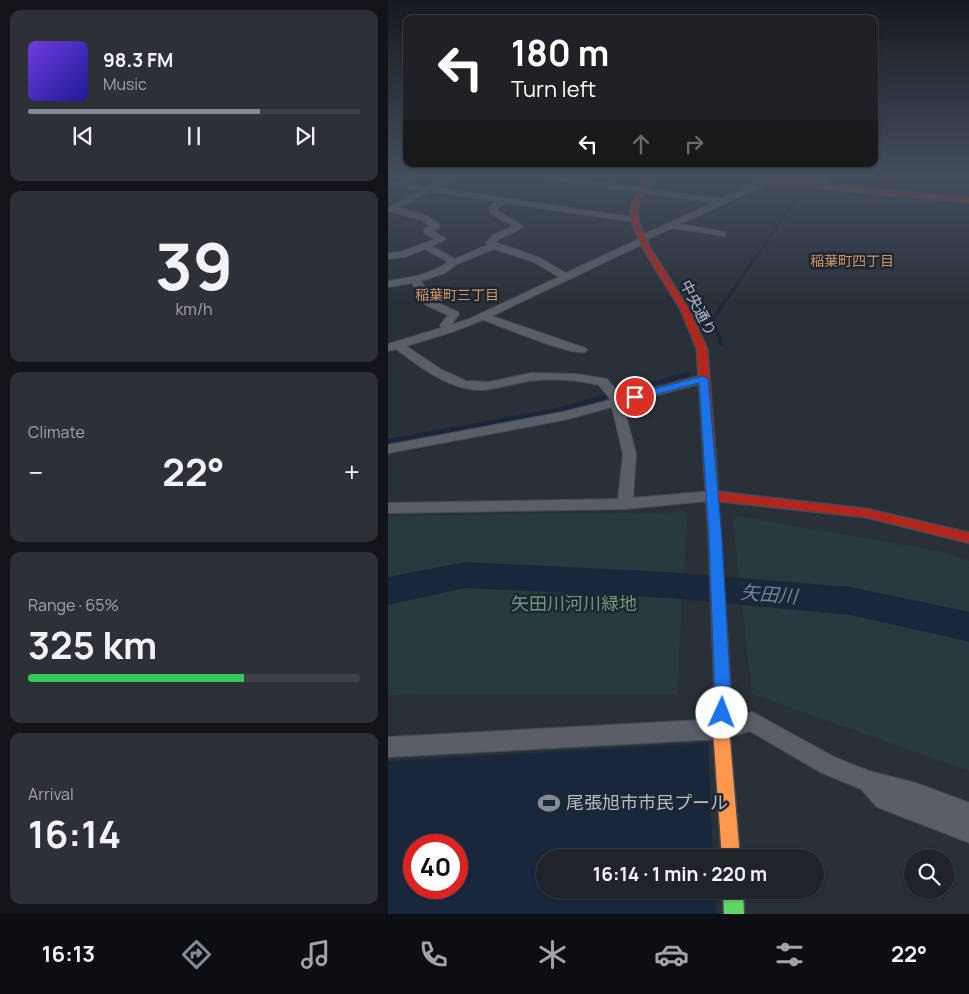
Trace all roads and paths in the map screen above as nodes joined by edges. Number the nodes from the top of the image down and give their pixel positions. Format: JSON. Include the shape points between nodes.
{"nodes":[{"id":1,"x":425,"y":219,"type":"edge"},
{"id":2,"x":506,"y":219,"type":"edge"},
{"id":3,"x":626,"y":219,"type":"edge"},
{"id":4,"x":685,"y":219,"type":"edge"},
{"id":5,"x":635,"y":220,"type":"joint"},
{"id":6,"x":670,"y":225,"type":"junction"},
{"id":7,"x":722,"y":234,"type":"dead end"},
{"id":8,"x":643,"y":239,"type":"junction"},
{"id":9,"x":426,"y":246,"type":"junction"},
{"id":10,"x":494,"y":246,"type":"junction"},
{"id":11,"x":388,"y":256,"type":"edge"},
{"id":12,"x":454,"y":262,"type":"junction"},
{"id":13,"x":566,"y":277,"type":"junction"},
{"id":14,"x":415,"y":280,"type":"junction"},
{"id":15,"x":388,"y":284,"type":"edge"},
{"id":16,"x":483,"y":317,"type":"junction"},
{"id":17,"x":448,"y":330,"type":"junction"},
{"id":18,"x":393,"y":347,"type":"edge"},
{"id":19,"x":581,"y":350,"type":"dead end"},
{"id":20,"x":703,"y":379,"type":"junction"},
{"id":21,"x":617,"y":398,"type":"junction"},
{"id":22,"x":388,"y":449,"type":"edge"},
{"id":23,"x":713,"y":502,"type":"junction"},
{"id":24,"x":626,"y":504,"type":"junction"},
{"id":25,"x":388,"y":508,"type":"edge"},
{"id":26,"x":970,"y":538,"type":"edge"},
{"id":27,"x":720,"y":729,"type":"junction"},
{"id":28,"x":388,"y":747,"type":"edge"},
{"id":29,"x":869,"y":782,"type":"junction"},
{"id":30,"x":970,"y":814,"type":"edge"},
{"id":31,"x":970,"y":832,"type":"edge"},
{"id":32,"x":730,"y":849,"type":"edge"},
{"id":33,"x":733,"y":899,"type":"edge"},
{"id":34,"x":734,"y":914,"type":"edge"}],
"edges":[{"from":1,"to":9,"type":"street","via":[[436,226],[427,231],[442,239]]},
{"from":2,"to":10,"type":"street","via":[[519,226],[493,238],[490,243]]},
{"from":3,"to":5,"type":"street"},
{"from":4,"to":6,"type":"street"},
{"from":5,"to":8,"type":"street","name":"中央通り"},
{"from":6,"to":7,"type":"street"},
{"from":6,"to":8,"type":"street"},
{"from":8,"to":13,"type":"street"},
{"from":8,"to":20,"type":"street","name":"中央通り","via":[[691,321],[702,349]]},
{"from":9,"to":11,"type":"street","via":[[402,255]]},
{"from":9,"to":12,"type":"street"},
{"from":10,"to":12,"type":"street"},
{"from":10,"to":13,"type":"street","via":[[537,260]]},
{"from":12,"to":14,"type":"street","via":[[442,271]]},
{"from":13,"to":16,"type":"street"},
{"from":14,"to":15,"type":"street"},
{"from":14,"to":17,"type":"street","via":[[430,303],[454,314],[445,325]]},
{"from":16,"to":17,"type":"street"},
{"from":16,"to":19,"type":"street"},
{"from":17,"to":18,"type":"street"},
{"from":18,"to":21,"type":"street","via":[[464,384],[486,385],[530,377],[562,376],[603,382]]},
{"from":20,"to":21,"type":"street"},
{"from":20,"to":23,"type":"street","name":"中央通り"},
{"from":21,"to":22,"type":"street","via":[[564,416]]},
{"from":21,"to":24,"type":"street","via":[[629,449]]},
{"from":23,"to":24,"type":"street"},
{"from":23,"to":26,"type":"street","via":[[866,512]]},
{"from":23,"to":27,"type":"street","name":"中央通り","via":[[723,698]]},
{"from":24,"to":25,"type":"street"},
{"from":27,"to":28,"type":"street"},
{"from":27,"to":29,"type":"street","via":[[752,721],[826,766]]},
{"from":27,"to":32,"type":"street","name":"中央通り"},
{"from":29,"to":30,"type":"street","via":[[916,794]]},
{"from":29,"to":31,"type":"street","via":[[885,798]]},
{"from":33,"to":34,"type":"street"}]}
